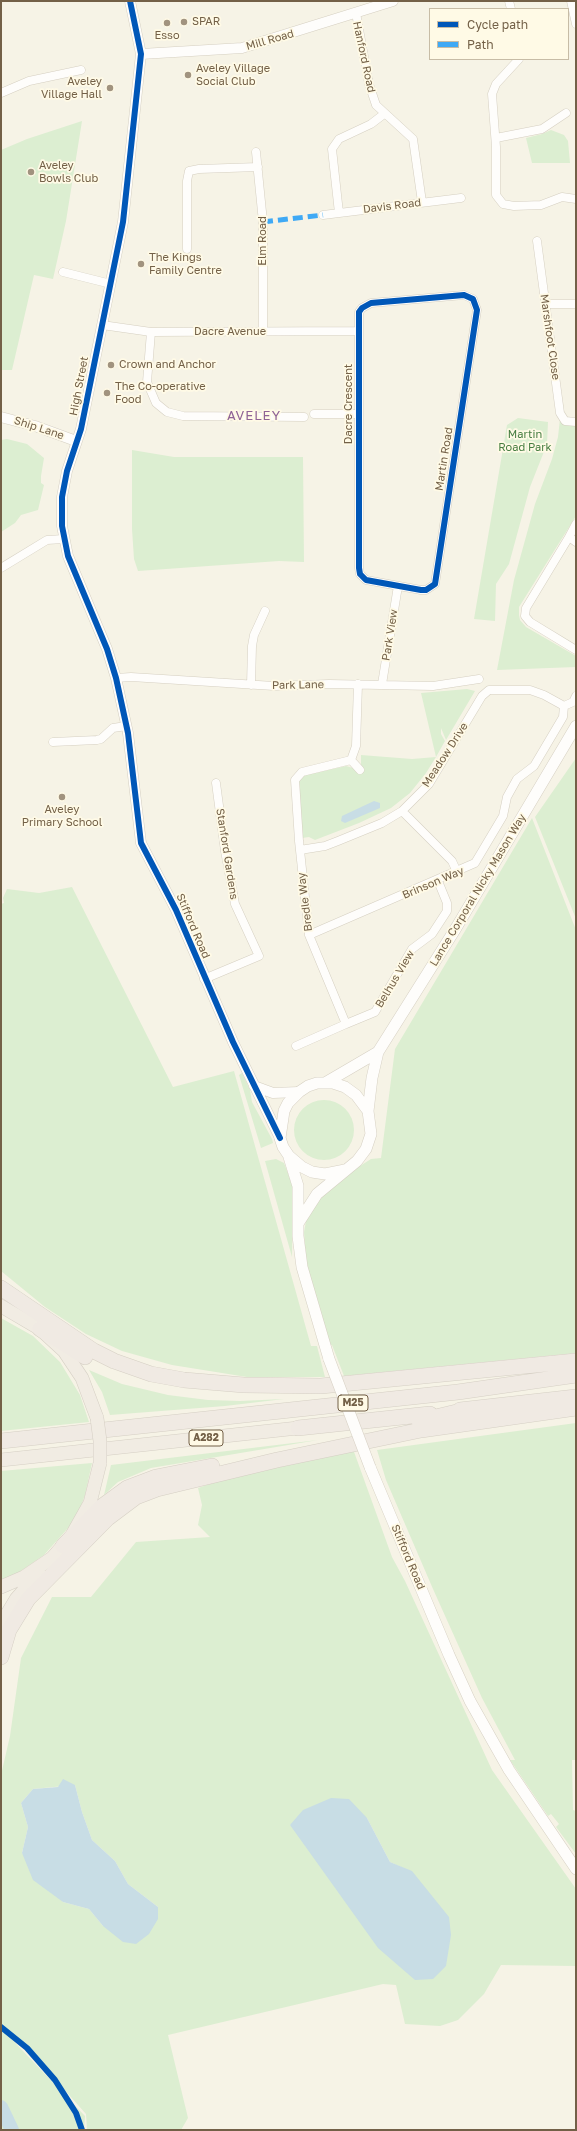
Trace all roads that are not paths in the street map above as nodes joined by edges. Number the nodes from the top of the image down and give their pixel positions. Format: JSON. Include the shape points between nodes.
{"nodes":[{"id":1,"x":130,"y":1,"type":"edge"},
{"id":2,"x":393,"y":1,"type":"edge"},
{"id":3,"x":571,"y":1,"type":"edge"},
{"id":4,"x":356,"y":13,"type":"junction"},
{"id":5,"x":576,"y":24,"type":"edge"},
{"id":6,"x":141,"y":54,"type":"junction"},
{"id":7,"x":518,"y":60,"type":"edge"},
{"id":8,"x":81,"y":70,"type":"dead end"},
{"id":9,"x":1,"y":93,"type":"edge"},
{"id":10,"x":566,"y":113,"type":"dead end"},
{"id":11,"x":384,"y":114,"type":"junction"},
{"id":12,"x":496,"y":138,"type":"junction"},
{"id":13,"x":256,"y":152,"type":"dead end"},
{"id":14,"x":258,"y":167,"type":"junction"},
{"id":15,"x":461,"y":198,"type":"dead end"},
{"id":16,"x":576,"y":199,"type":"edge"},
{"id":17,"x":422,"y":202,"type":"junction"},
{"id":18,"x":338,"y":213,"type":"junction"},
{"id":19,"x":323,"y":215,"type":"dead end"},
{"id":20,"x":537,"y":241,"type":"dead end"},
{"id":21,"x":187,"y":249,"type":"dead end"},
{"id":22,"x":62,"y":272,"type":"dead end"},
{"id":23,"x":111,"y":284,"type":"junction"},
{"id":24,"x":473,"y":299,"type":"joint"},
{"id":25,"x":546,"y":304,"type":"junction"},
{"id":26,"x":576,"y":304,"type":"edge"},
{"id":27,"x":102,"y":325,"type":"junction"},
{"id":28,"x":263,"y":331,"type":"junction"},
{"id":29,"x":359,"y":331,"type":"junction"},
{"id":30,"x":151,"y":332,"type":"junction"},
{"id":31,"x":314,"y":414,"type":"dead end"},
{"id":32,"x":359,"y":414,"type":"junction"},
{"id":33,"x":1,"y":417,"type":"edge"},
{"id":34,"x":304,"y":417,"type":"dead end"},
{"id":35,"x":576,"y":422,"type":"edge"},
{"id":36,"x":76,"y":441,"type":"junction"},
{"id":37,"x":576,"y":524,"type":"edge"},
{"id":38,"x":569,"y":537,"type":"junction"},
{"id":39,"x":64,"y":539,"type":"junction"},
{"id":40,"x":576,"y":542,"type":"edge"},
{"id":41,"x":1,"y":568,"type":"edge"},
{"id":42,"x":398,"y":586,"type":"junction"},
{"id":43,"x":265,"y":611,"type":"dead end"},
{"id":44,"x":576,"y":650,"type":"edge"},
{"id":45,"x":116,"y":678,"type":"junction"},
{"id":46,"x":480,"y":679,"type":"dead end"},
{"id":47,"x":358,"y":684,"type":"junction"},
{"id":48,"x":382,"y":684,"type":"junction"},
{"id":49,"x":251,"y":685,"type":"junction"},
{"id":50,"x":576,"y":696,"type":"edge"},
{"id":51,"x":564,"y":706,"type":"junction"},
{"id":52,"x":124,"y":711,"type":"joint"},
{"id":53,"x":126,"y":726,"type":"junction"},
{"id":54,"x":576,"y":726,"type":"edge"},
{"id":55,"x":53,"y":742,"type":"dead end"},
{"id":56,"x":351,"y":760,"type":"junction"},
{"id":57,"x":360,"y":770,"type":"dead end"},
{"id":58,"x":216,"y":783,"type":"dead end"},
{"id":59,"x":402,"y":811,"type":"junction"},
{"id":60,"x":300,"y":850,"type":"junction"},
{"id":61,"x":457,"y":872,"type":"junction"},
{"id":62,"x":438,"y":881,"type":"junction"},
{"id":63,"x":309,"y":935,"type":"junction"},
{"id":64,"x":204,"y":979,"type":"junction"},
{"id":65,"x":346,"y":1024,"type":"junction"},
{"id":66,"x":296,"y":1046,"type":"dead end"},
{"id":67,"x":378,"y":1052,"type":"junction"},
{"id":68,"x":325,"y":1082,"type":"junction"},
{"id":69,"x":254,"y":1086,"type":"junction"},
{"id":70,"x":299,"y":1092,"type":"junction"},
{"id":71,"x":368,"y":1112,"type":"junction"},
{"id":72,"x":280,"y":1138,"type":"junction"},
{"id":73,"x":289,"y":1156,"type":"junction"},
{"id":74,"x":345,"y":1170,"type":"junction"},
{"id":75,"x":299,"y":1222,"type":"junction"},
{"id":76,"x":1,"y":1288,"type":"edge"},
{"id":77,"x":1,"y":1306,"type":"edge"},
{"id":78,"x":40,"y":1329,"type":"junction"},
{"id":79,"x":576,"y":1361,"type":"edge"},
{"id":80,"x":569,"y":1376,"type":"edge"},
{"id":81,"x":576,"y":1396,"type":"edge"},
{"id":82,"x":576,"y":1408,"type":"edge"},
{"id":83,"x":468,"y":1409,"type":"junction"},
{"id":84,"x":298,"y":1428,"type":"joint"},
{"id":85,"x":1,"y":1441,"type":"edge"},
{"id":86,"x":1,"y":1460,"type":"edge"},
{"id":87,"x":63,"y":1546,"type":"junction"},
{"id":88,"x":52,"y":1558,"type":"junction"},
{"id":89,"x":1,"y":1587,"type":"edge"},
{"id":90,"x":1,"y":1624,"type":"edge"},
{"id":91,"x":1,"y":1657,"type":"edge"},
{"id":92,"x":576,"y":1869,"type":"edge"}],
"edges":[{"from":1,"to":6,"type":"street","name":"High Street"},
{"from":2,"to":4,"type":"street","name":"Mill Road"},
{"from":3,"to":5,"type":"street"},
{"from":4,"to":6,"type":"street","name":"Mill Road","via":[[242,48]]},
{"from":4,"to":11,"type":"street","name":"Hanford Road","via":[[372,95]]},
{"from":6,"to":23,"type":"street","name":"High Street","via":[[123,225]]},
{"from":7,"to":12,"type":"street","via":[[496,84],[492,94]]},
{"from":8,"to":9,"type":"street","via":[[29,81]]},
{"from":10,"to":12,"type":"street","via":[[542,129]]},
{"from":11,"to":17,"type":"street","name":"Hanford Road","via":[[413,139]]},
{"from":11,"to":18,"type":"street","via":[[371,124],[339,139],[332,148]]},
{"from":12,"to":16,"type":"street","via":[[494,188],[498,200],[503,204],[534,205],[557,198]]},
{"from":13,"to":14,"type":"street","name":"Elm Road"},
{"from":14,"to":21,"type":"street","via":[[189,171]]},
{"from":14,"to":28,"type":"street","name":"Elm Road","via":[[263,222]]},
{"from":15,"to":17,"type":"street","name":"Davis Road"},
{"from":17,"to":18,"type":"street","name":"Davis Road"},
{"from":18,"to":19,"type":"street","name":"Davis Road"},
{"from":20,"to":25,"type":"street","name":"Marshfoot Close"},
{"from":22,"to":23,"type":"street"},
{"from":23,"to":27,"type":"street","name":"High Street"},
{"from":24,"to":29,"type":"street","name":"Dacre Crescent","via":[[464,295],[367,304],[359,312]]},
{"from":24,"to":42,"type":"street","name":"Martin Road","via":[[477,310],[435,584],[426,590]]},
{"from":25,"to":26,"type":"street"},
{"from":25,"to":35,"type":"street","name":"Marshfoot Close","via":[[560,413],[565,420]]},
{"from":27,"to":30,"type":"street","name":"Dacre Avenue"},
{"from":27,"to":36,"type":"street","name":"High Street","via":[[81,429]]},
{"from":28,"to":29,"type":"street","name":"Dacre Avenue"},
{"from":28,"to":30,"type":"street","name":"Dacre Avenue"},
{"from":29,"to":32,"type":"street","name":"Dacre Crescent"},
{"from":30,"to":34,"type":"street","via":[[146,382],[156,403],[167,412],[183,416]]},
{"from":31,"to":32,"type":"street"},
{"from":32,"to":42,"type":"street","name":"Dacre Crescent","via":[[360,574],[366,580]]},
{"from":33,"to":36,"type":"street","name":"Ship Lane"},
{"from":36,"to":39,"type":"street","name":"High Street","via":[[62,498]]},
{"from":37,"to":38,"type":"street"},
{"from":38,"to":40,"type":"street"},
{"from":38,"to":44,"type":"street","via":[[526,608],[525,616],[530,622]]},
{"from":39,"to":41,"type":"street","via":[[47,540]]},
{"from":39,"to":45,"type":"street","name":"High Street","via":[[74,573]]},
{"from":42,"to":48,"type":"street","name":"Park View"},
{"from":43,"to":49,"type":"street","via":[[254,635]]},
{"from":45,"to":49,"type":"street","name":"Park Lane"},
{"from":45,"to":52,"type":"street","name":"High Street"},
{"from":46,"to":48,"type":"street","name":"Park Lane","via":[[445,686]]},
{"from":47,"to":48,"type":"street","name":"Park Lane"},
{"from":47,"to":49,"type":"street","name":"Park Lane"},
{"from":47,"to":56,"type":"street","via":[[356,746]]},
{"from":50,"to":51,"type":"street","via":[[573,702]]},
{"from":51,"to":59,"type":"street","name":"Meadow Drive","via":[[530,690],[489,690],[482,696],[430,784]]},
{"from":51,"to":61,"type":"street","name":"Brinson Way","via":[[563,717],[534,766],[517,779],[507,797],[503,816],[475,863]]},
{"from":52,"to":53,"type":"street","name":"Stifford Road"},
{"from":53,"to":55,"type":"street","via":[[113,728],[97,740]]},
{"from":53,"to":64,"type":"street","name":"Stifford Road","via":[[141,843],[176,910]]},
{"from":54,"to":67,"type":"main road","name":"Lance Corporal Nicky Mason Way","via":[[456,928]]},
{"from":56,"to":57,"type":"street"},
{"from":56,"to":60,"type":"street","name":"Bredle Way","via":[[302,772],[295,780]]},
{"from":58,"to":64,"type":"street","name":"Stanford Gardens","via":[[235,904],[259,956]]},
{"from":59,"to":60,"type":"street","name":"Meadow Drive","via":[[382,823],[325,846]]},
{"from":59,"to":61,"type":"street","via":[[452,861]]},
{"from":60,"to":63,"type":"street","name":"Bredle Way"},
{"from":61,"to":62,"type":"street","name":"Brinson Way"},
{"from":62,"to":63,"type":"street","name":"Brinson Way"},
{"from":62,"to":65,"type":"street","name":"Belhus View","via":[[447,903],[447,911],[432,934],[412,949],[375,1012]]},
{"from":63,"to":65,"type":"street","name":"Bredle Way"},
{"from":64,"to":69,"type":"street","name":"Stifford Road"},
{"from":65,"to":66,"type":"street"},
{"from":67,"to":68,"type":"main road","name":"Lance Corporal Nicky Mason Way"},
{"from":67,"to":71,"type":"main road","name":"Lance Corporal Nicky Mason Way"},
{"from":68,"to":70,"type":"main road","via":[[308,1086]]},
{"from":68,"to":71,"type":"main road","via":[[345,1088],[356,1095]]},
{"from":69,"to":70,"type":"street","via":[[273,1093]]},
{"from":69,"to":72,"type":"street","name":"Stifford Road"},
{"from":70,"to":72,"type":"main road","via":[[284,1111]]},
{"from":71,"to":74,"type":"main road","via":[[371,1134],[366,1149],[357,1161]]},
{"from":72,"to":73,"type":"main road"},
{"from":73,"to":74,"type":"main road","via":[[312,1172],[325,1174]]},
{"from":73,"to":75,"type":"main road","name":"Stifford Road","via":[[298,1186]]},
{"from":74,"to":75,"type":"main road","name":"Stifford Road","via":[[316,1194]]},
{"from":75,"to":92,"type":"main road","name":"Stifford Road","bridge":true,"via":[[298,1241],[302,1267],[329,1359],[370,1466],[449,1655],[470,1701],[509,1770]]},
{"from":76,"to":79,"type":"highway","number":"M25","via":[[94,1351],[114,1361],[151,1374],[204,1383],[322,1386]]},
{"from":77,"to":78,"type":"highway"},
{"from":78,"to":80,"type":"highway","number":"M25","via":[[111,1370],[149,1382],[202,1390],[252,1393],[318,1391]]},
{"from":78,"to":87,"type":"highway","bridge":true,"via":[[64,1351],[89,1392],[97,1418],[100,1441],[100,1463],[90,1503],[78,1526]]},
{"from":80,"to":85,"type":"highway","number":"M25","via":[[411,1397]]},
{"from":81,"to":83,"type":"highway","number":"M25"},
{"from":82,"to":91,"type":"highway","via":[[421,1430],[276,1460],[158,1489],[136,1497],[108,1518],[28,1599],[9,1630]]},
{"from":83,"to":84,"type":"highway","number":"M25"},
{"from":83,"to":87,"type":"highway","number":"M25","via":[[350,1438],[145,1480],[112,1498]]},
{"from":84,"to":86,"type":"highway","number":"A282"},
{"from":87,"to":88,"type":"highway"},
{"from":88,"to":89,"type":"highway","via":[[24,1577]]},
{"from":88,"to":90,"type":"highway","via":[[16,1599]]}]}
